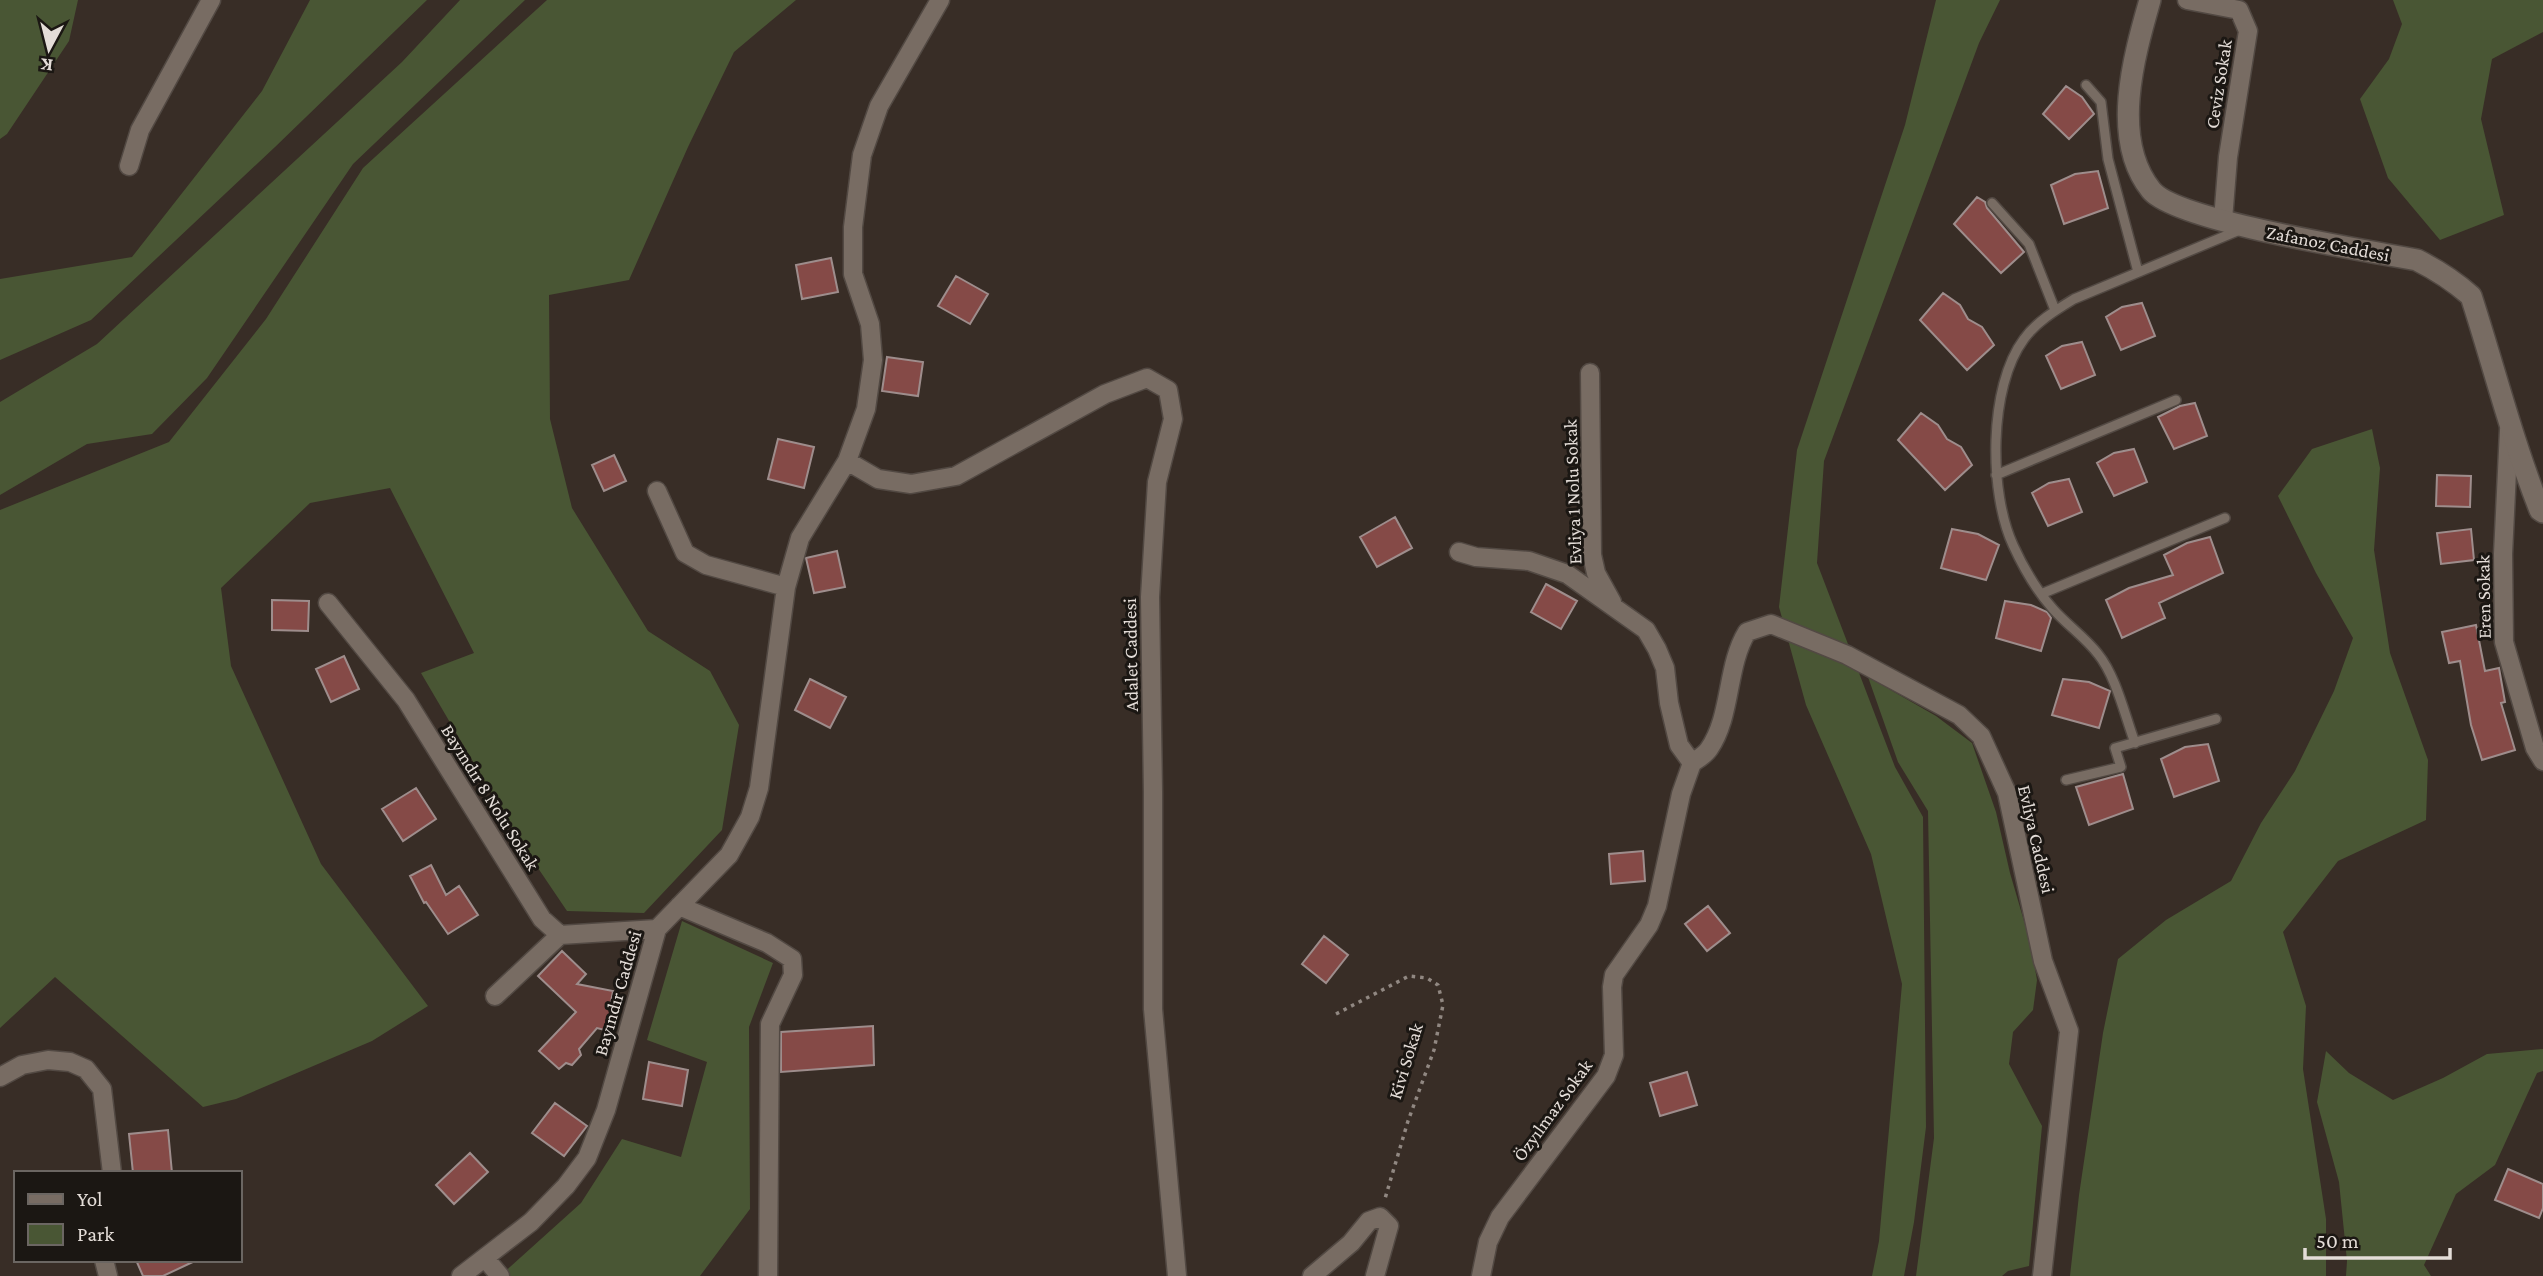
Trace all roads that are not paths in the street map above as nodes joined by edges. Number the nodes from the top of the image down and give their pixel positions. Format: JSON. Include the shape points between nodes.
{"nodes":[{"id":1,"x":211,"y":0,"type":"edge"},
{"id":2,"x":940,"y":0,"type":"edge"},
{"id":3,"x":2150,"y":0,"type":"edge"},
{"id":4,"x":2187,"y":0,"type":"edge"},
{"id":5,"x":2086,"y":85,"type":"dead end"},
{"id":6,"x":129,"y":166,"type":"dead end"},
{"id":7,"x":1992,"y":203,"type":"dead end"},
{"id":8,"x":2223,"y":220,"type":"junction"},
{"id":9,"x":2247,"y":227,"type":"junction"},
{"id":10,"x":2138,"y":272,"type":"junction"},
{"id":11,"x":2055,"y":310,"type":"junction"},
{"id":12,"x":1590,"y":373,"type":"dead end"},
{"id":13,"x":2176,"y":400,"type":"dead end"},
{"id":14,"x":2510,"y":427,"type":"junction"},
{"id":15,"x":847,"y":461,"type":"junction"},
{"id":16,"x":1996,"y":475,"type":"junction"},
{"id":17,"x":657,"y":491,"type":"dead end"},
{"id":18,"x":2543,"y":512,"type":"edge"},
{"id":19,"x":2225,"y":518,"type":"dead end"},
{"id":20,"x":1459,"y":552,"type":"dead end"},
{"id":21,"x":786,"y":587,"type":"junction"},
{"id":22,"x":2041,"y":594,"type":"junction"},
{"id":23,"x":328,"y":603,"type":"dead end"},
{"id":24,"x":1614,"y":605,"type":"junction"},
{"id":25,"x":2216,"y":719,"type":"dead end"},
{"id":26,"x":2135,"y":743,"type":"junction"},
{"id":27,"x":2543,"y":761,"type":"edge"},
{"id":28,"x":1692,"y":763,"type":"junction"},
{"id":29,"x":2066,"y":780,"type":"dead end"},
{"id":30,"x":679,"y":906,"type":"junction"},
{"id":31,"x":657,"y":929,"type":"junction"},
{"id":32,"x":560,"y":935,"type":"junction"},
{"id":33,"x":495,"y":996,"type":"dead end"},
{"id":34,"x":0,"y":1077,"type":"edge"},
{"id":35,"x":112,"y":1171,"type":"edge"},
{"id":36,"x":485,"y":1258,"type":"junction"},
{"id":37,"x":461,"y":1276,"type":"edge"},
{"id":38,"x":500,"y":1276,"type":"edge"},
{"id":39,"x":768,"y":1276,"type":"edge"},
{"id":40,"x":1177,"y":1276,"type":"edge"},
{"id":41,"x":1312,"y":1276,"type":"edge"},
{"id":42,"x":1375,"y":1276,"type":"edge"},
{"id":43,"x":1481,"y":1276,"type":"edge"},
{"id":44,"x":2042,"y":1276,"type":"edge"}],
"edges":[{"from":1,"to":6,"type":"street","via":[[140,130]]},
{"from":2,"to":15,"type":"street","name":"Bayındır Caddesi","via":[[879,106],[862,155],[853,227],[853,274],[870,324],[873,360],[866,410]]},
{"from":3,"to":8,"type":"street","name":"Zafanoz Caddesi","via":[[2133,61],[2129,107],[2132,149],[2140,174],[2152,193],[2170,204]]},
{"from":4,"to":8,"type":"street","name":"Ceviz Sokak","via":[[2239,10],[2248,31]]},
{"from":5,"to":10,"type":"lane","via":[[2101,102],[2108,159]]},
{"from":7,"to":11,"type":"lane","via":[[2029,244]]},
{"from":8,"to":9,"type":"street","name":"Zafanoz Caddesi"},
{"from":9,"to":10,"type":"lane"},
{"from":9,"to":14,"type":"street","name":"Zafanoz Caddesi","via":[[2417,260],[2458,284],[2471,296]]},
{"from":10,"to":11,"type":"lane"},
{"from":11,"to":16,"type":"lane","via":[[2024,338],[2012,359],[1998,405]]},
{"from":12,"to":24,"type":"street","name":"Evliya 1 Nolu Sokak","via":[[1592,555],[1596,573]]},
{"from":13,"to":16,"type":"lane"},
{"from":14,"to":18,"type":"street","name":"Zafanoz Caddesi"},
{"from":14,"to":27,"type":"street","name":"Eren Sokak","via":[[2504,642],[2535,748]]},
{"from":15,"to":21,"type":"street","name":"Bayındır Caddesi","via":[[800,538]]},
{"from":15,"to":40,"type":"street","name":"Adalet Caddesi","via":[[878,479],[911,484],[956,476],[1105,394],[1147,378],[1168,390],[1173,419],[1157,482],[1150,597],[1153,1009]]},
{"from":16,"to":22,"type":"lane","via":[[2012,544]]},
{"from":17,"to":21,"type":"street","via":[[685,553],[706,565]]},
{"from":19,"to":22,"type":"lane"},
{"from":20,"to":24,"type":"street","via":[[1529,561],[1567,574]]},
{"from":21,"to":30,"type":"street","name":"Bayındır Caddesi","via":[[759,788],[750,817],[729,855]]},
{"from":22,"to":26,"type":"lane","via":[[2100,655]]},
{"from":23,"to":32,"type":"street","name":"Bayındır 8 Nolu Sokak","via":[[406,700],[542,919]]},
{"from":24,"to":28,"type":"street","via":[[1646,630],[1657,649],[1665,668],[1679,746]]},
{"from":25,"to":26,"type":"lane"},
{"from":26,"to":29,"type":"lane","via":[[2115,748],[2121,767]]},
{"from":28,"to":43,"type":"street","name":"Özyılmaz Sokak","via":[[1657,906],[1615,975],[1614,1055],[1606,1076],[1500,1217],[1488,1242]]},
{"from":28,"to":44,"type":"street","name":"Evliya Caddesi","via":[[1707,752],[1717,736],[1739,645],[1747,632],[1771,624],[1847,655],[1959,715],[1982,736],[2007,793],[2043,961],[2069,1031]]},
{"from":30,"to":31,"type":"street","name":"Bayındır Caddesi"},
{"from":30,"to":39,"type":"street","via":[[767,943],[792,959],[793,975],[770,1024]]},
{"from":31,"to":32,"type":"street"},
{"from":31,"to":36,"type":"street","name":"Bayındır Caddesi","via":[[606,1110],[587,1158],[531,1222]]},
{"from":32,"to":33,"type":"street"},
{"from":34,"to":35,"type":"street","via":[[22,1065],[48,1060],[86,1069],[102,1088]]},
{"from":36,"to":37,"type":"street","name":"Bayındır Caddesi"},
{"from":36,"to":38,"type":"street"},
{"from":41,"to":42,"type":"street","via":[[1369,1221],[1380,1217],[1389,1226]]}]}
